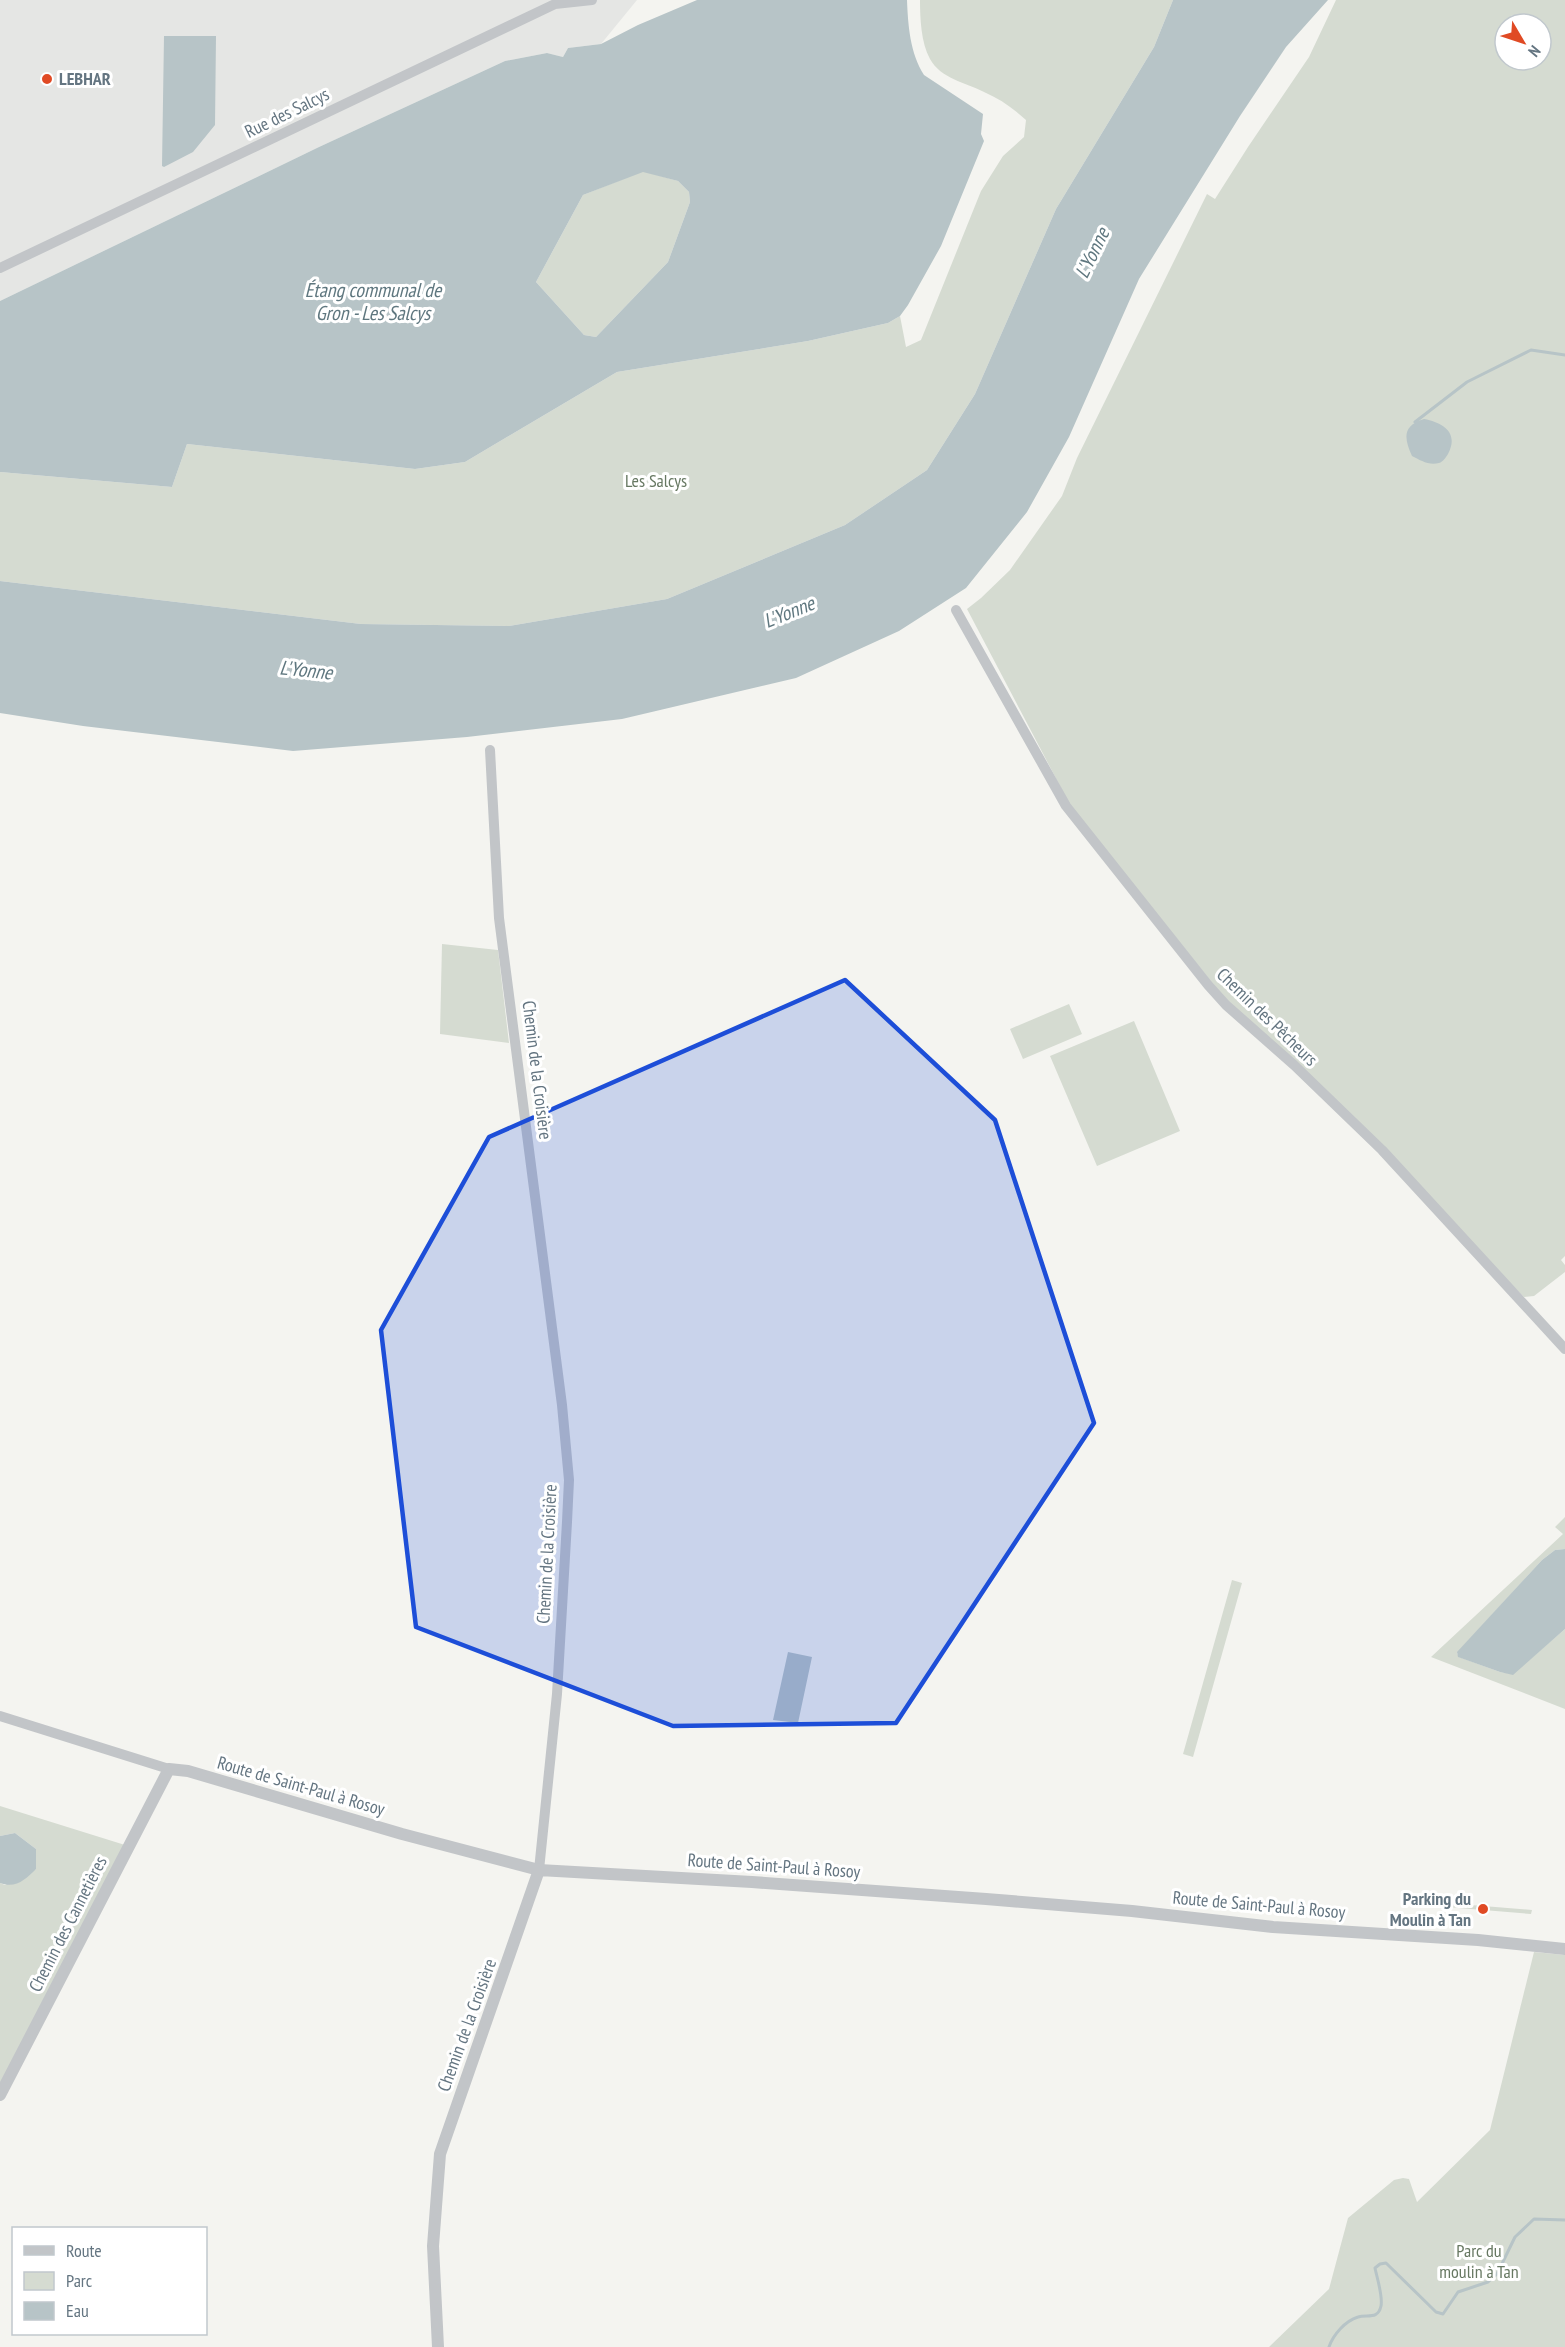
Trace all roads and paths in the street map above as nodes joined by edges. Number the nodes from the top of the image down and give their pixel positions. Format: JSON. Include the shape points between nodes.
{"nodes":[{"id":1,"x":592,"y":0,"type":"edge"},
{"id":2,"x":559,"y":2,"type":"edge"},
{"id":3,"x":0,"y":268,"type":"edge"},
{"id":4,"x":956,"y":609,"type":"dead end"},
{"id":5,"x":490,"y":750,"type":"dead end"},
{"id":6,"x":1565,"y":1349,"type":"edge"},
{"id":7,"x":0,"y":1716,"type":"edge"},
{"id":8,"x":169,"y":1769,"type":"junction"},
{"id":9,"x":539,"y":1870,"type":"junction"},
{"id":10,"x":1565,"y":1949,"type":"edge"},
{"id":11,"x":0,"y":2095,"type":"edge"},
{"id":12,"x":438,"y":2347,"type":"edge"}],
"edges":[{"from":1,"to":2,"type":"street","name":"Rue des Salcys"},
{"from":2,"to":3,"type":"street","name":"Rue des Salcys"},
{"from":4,"to":6,"type":"street","name":"Chemin des Pêcheurs","via":[[1066,806],[1208,985],[1382,1150]]},
{"from":5,"to":9,"type":"street","name":"Chemin de la Croisière","via":[[499,918],[569,1480],[557,1694]]},
{"from":7,"to":8,"type":"street","name":"Route de Saint-Paul à Rosoy"},
{"from":8,"to":9,"type":"street","name":"Route de Saint-Paul à Rosoy","via":[[188,1771]]},
{"from":8,"to":11,"type":"street","name":"Chemin des Cannetières"},
{"from":9,"to":10,"type":"street","name":"Route de Saint-Paul à Rosoy","via":[[1020,1902],[1274,1927]]},
{"from":9,"to":12,"type":"street","name":"Chemin de la Croisière","via":[[441,2154],[434,2246]]}]}
